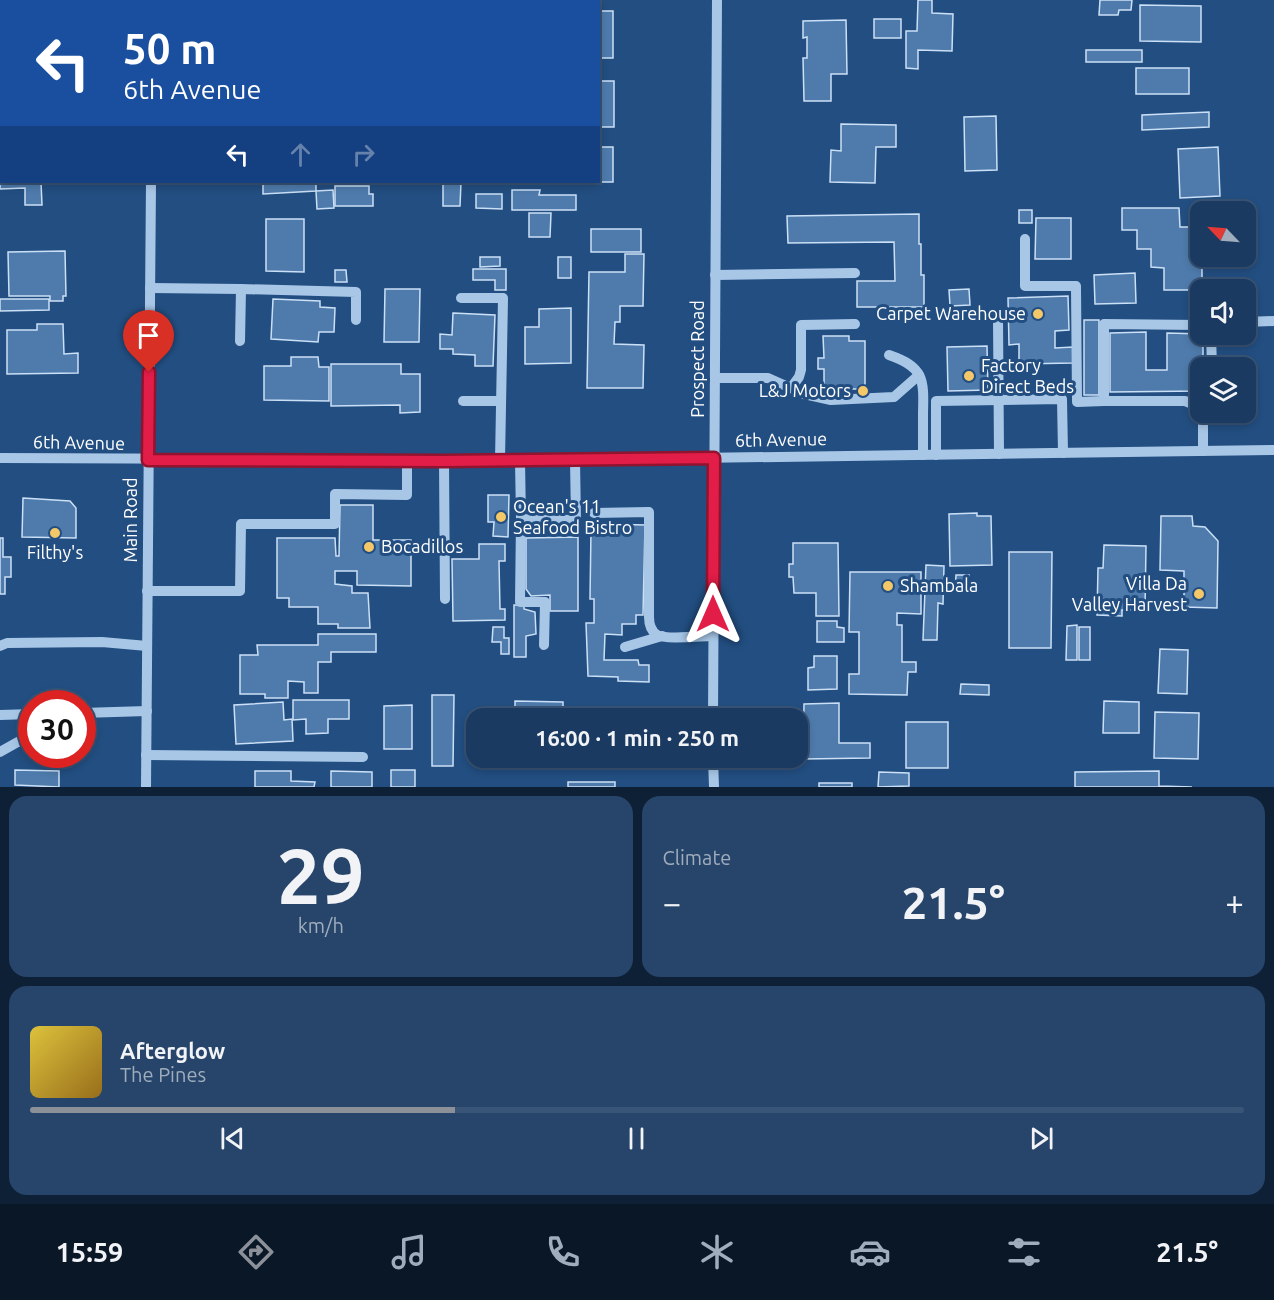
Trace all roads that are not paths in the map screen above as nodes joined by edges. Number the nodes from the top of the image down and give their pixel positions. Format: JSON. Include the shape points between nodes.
{"nodes":[{"id":1,"x":717,"y":0,"type":"edge"},
{"id":2,"x":151,"y":183,"type":"edge"},
{"id":3,"x":1025,"y":239,"type":"dead end"},
{"id":4,"x":855,"y":273,"type":"dead end"},
{"id":5,"x":715,"y":274,"type":"junction"},
{"id":6,"x":150,"y":288,"type":"junction"},
{"id":7,"x":241,"y":289,"type":"junction"},
{"id":8,"x":461,"y":298,"type":"dead end"},
{"id":9,"x":998,"y":319,"type":"dead end"},
{"id":10,"x":356,"y":320,"type":"dead end"},
{"id":11,"x":1274,"y":321,"type":"edge"},
{"id":12,"x":1256,"y":322,"type":"edge"},
{"id":13,"x":855,"y":324,"type":"dead end"},
{"id":14,"x":1190,"y":325,"type":"edge"},
{"id":15,"x":240,"y":341,"type":"dead end"},
{"id":16,"x":889,"y":355,"type":"dead end"},
{"id":17,"x":919,"y":375,"type":"junction"},
{"id":18,"x":715,"y":378,"type":"junction"},
{"id":19,"x":791,"y":388,"type":"junction"},
{"id":20,"x":999,"y":400,"type":"junction"},
{"id":21,"x":463,"y":401,"type":"dead end"},
{"id":22,"x":501,"y":401,"type":"junction"},
{"id":23,"x":1104,"y":401,"type":"junction"},
{"id":24,"x":1190,"y":404,"type":"edge"},
{"id":25,"x":1202,"y":423,"type":"edge"},
{"id":26,"x":1274,"y":450,"type":"edge"},
{"id":27,"x":1203,"y":451,"type":"junction"},
{"id":28,"x":1063,"y":453,"type":"junction"},
{"id":29,"x":999,"y":454,"type":"junction"},
{"id":30,"x":923,"y":455,"type":"junction"},
{"id":31,"x":936,"y":455,"type":"junction"},
{"id":32,"x":0,"y":458,"type":"edge"},
{"id":33,"x":714,"y":458,"type":"junction"},
{"id":34,"x":148,"y":460,"type":"junction"},
{"id":35,"x":500,"y":460,"type":"junction"},
{"id":36,"x":520,"y":460,"type":"junction"},
{"id":37,"x":575,"y":460,"type":"junction"},
{"id":38,"x":407,"y":461,"type":"junction"},
{"id":39,"x":444,"y":461,"type":"junction"},
{"id":40,"x":594,"y":513,"type":"dead end"},
{"id":41,"x":520,"y":519,"type":"junction"},
{"id":42,"x":147,"y":591,"type":"junction"},
{"id":43,"x":444,"y":599,"type":"dead end"},
{"id":44,"x":662,"y":636,"type":"junction"},
{"id":45,"x":713,"y":636,"type":"junction"},
{"id":46,"x":544,"y":645,"type":"dead end"},
{"id":47,"x":0,"y":646,"type":"edge"},
{"id":48,"x":147,"y":646,"type":"junction"},
{"id":49,"x":625,"y":646,"type":"dead end"},
{"id":50,"x":713,"y":708,"type":"edge"},
{"id":51,"x":147,"y":711,"type":"junction"},
{"id":52,"x":96,"y":713,"type":"edge"},
{"id":53,"x":18,"y":714,"type":"edge"},
{"id":54,"x":0,"y":715,"type":"edge"},
{"id":55,"x":18,"y":742,"type":"edge"},
{"id":56,"x":0,"y":752,"type":"edge"},
{"id":57,"x":146,"y":754,"type":"junction"},
{"id":58,"x":363,"y":757,"type":"dead end"},
{"id":59,"x":713,"y":768,"type":"edge"},
{"id":60,"x":146,"y":787,"type":"edge"},
{"id":61,"x":714,"y":787,"type":"edge"}],
"edges":[{"from":1,"to":5,"type":"street","name":"Prospect Road"},
{"from":2,"to":6,"type":"street","name":"Main Road"},
{"from":3,"to":23,"type":"street","via":[[1025,286],[1076,285],[1077,402]]},
{"from":4,"to":5,"type":"street"},
{"from":5,"to":18,"type":"street","name":"Prospect Road"},
{"from":6,"to":7,"type":"street"},
{"from":6,"to":34,"type":"street","name":"Main Road"},
{"from":7,"to":10,"type":"street","via":[[357,292]]},
{"from":7,"to":15,"type":"street"},
{"from":8,"to":22,"type":"street","via":[[502,298]]},
{"from":9,"to":20,"type":"street"},
{"from":11,"to":12,"type":"street"},
{"from":13,"to":19,"type":"street","via":[[801,325],[801,370]]},
{"from":14,"to":23,"type":"street","via":[[1104,324]]},
{"from":16,"to":17,"type":"street","via":[[905,361]]},
{"from":17,"to":19,"type":"street","via":[[894,398],[831,400]]},
{"from":17,"to":30,"type":"street","via":[[924,384]]},
{"from":18,"to":19,"type":"street","via":[[768,378]]},
{"from":18,"to":33,"type":"street","name":"Prospect Road"},
{"from":20,"to":28,"type":"street","via":[[1062,399]]},
{"from":20,"to":29,"type":"street"},
{"from":20,"to":31,"type":"street","via":[[936,401]]},
{"from":21,"to":22,"type":"street"},
{"from":22,"to":35,"type":"street"},
{"from":23,"to":24,"type":"street"},
{"from":25,"to":27,"type":"street"},
{"from":26,"to":27,"type":"street","name":"6th Avenue"},
{"from":27,"to":28,"type":"street","name":"6th Avenue"},
{"from":28,"to":29,"type":"street","name":"6th Avenue"},
{"from":29,"to":31,"type":"street","name":"6th Avenue"},
{"from":30,"to":31,"type":"street","name":"6th Avenue"},
{"from":30,"to":33,"type":"street","name":"6th Avenue"},
{"from":32,"to":34,"type":"street","name":"6th Avenue"},
{"from":33,"to":37,"type":"street","name":"6th Avenue"},
{"from":33,"to":45,"type":"street","name":"Prospect Road"},
{"from":34,"to":38,"type":"street","name":"6th Avenue"},
{"from":34,"to":42,"type":"street","name":"Main Road"},
{"from":35,"to":36,"type":"street","name":"6th Avenue"},
{"from":35,"to":39,"type":"street","name":"6th Avenue"},
{"from":36,"to":37,"type":"street","name":"6th Avenue"},
{"from":36,"to":41,"type":"street"},
{"from":37,"to":41,"type":"street","via":[[576,520]]},
{"from":38,"to":39,"type":"street","name":"6th Avenue"},
{"from":38,"to":42,"type":"street","via":[[407,495],[335,495],[334,524],[241,524],[240,591]]},
{"from":39,"to":43,"type":"street"},
{"from":40,"to":44,"type":"street","via":[[650,513],[649,622],[653,632]]},
{"from":41,"to":46,"type":"street","via":[[520,602],[545,602]]},
{"from":42,"to":48,"type":"street","name":"Main Road"},
{"from":44,"to":45,"type":"street"},
{"from":44,"to":49,"type":"street"},
{"from":45,"to":50,"type":"street","name":"Prospect Road"},
{"from":47,"to":48,"type":"street","via":[[102,642]]},
{"from":48,"to":51,"type":"street","name":"Main Road"},
{"from":51,"to":52,"type":"street"},
{"from":51,"to":57,"type":"street","name":"Main Road"},
{"from":53,"to":54,"type":"street"},
{"from":55,"to":56,"type":"street"},
{"from":57,"to":58,"type":"street"},
{"from":57,"to":60,"type":"street","name":"Main Road"},
{"from":59,"to":61,"type":"street"}]}
